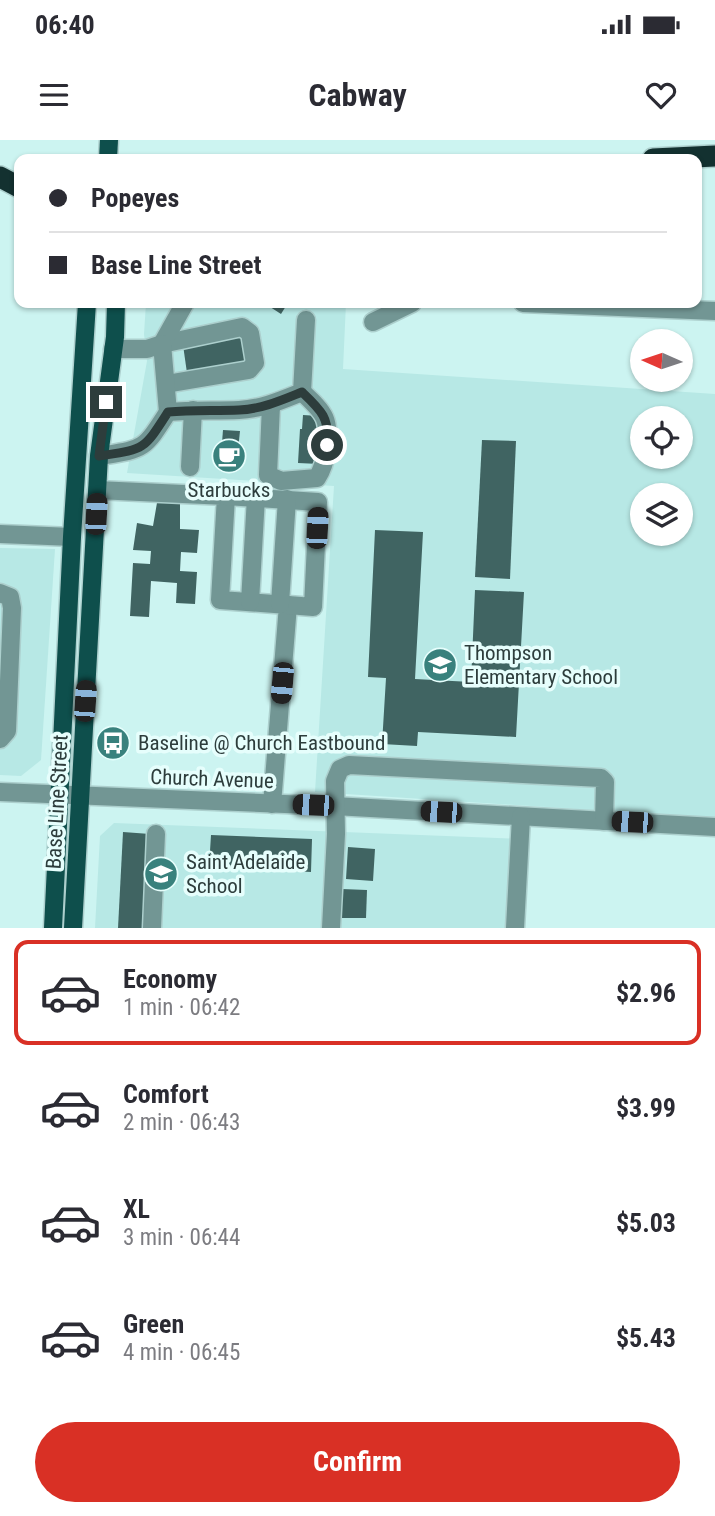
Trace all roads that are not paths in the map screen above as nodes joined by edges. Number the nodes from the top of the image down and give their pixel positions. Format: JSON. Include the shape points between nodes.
{"nodes":[{"id":1,"x":87,"y":308,"type":"edge"},
{"id":2,"x":116,"y":308,"type":"edge"},
{"id":3,"x":182,"y":308,"type":"edge"},
{"id":4,"x":402,"y":308,"type":"edge"},
{"id":5,"x":643,"y":308,"type":"edge"},
{"id":6,"x":715,"y":311,"type":"edge"},
{"id":7,"x":306,"y":320,"type":"dead end"},
{"id":8,"x":373,"y":322,"type":"dead end"},
{"id":9,"x":162,"y":344,"type":"junction"},
{"id":10,"x":114,"y":349,"type":"junction"},
{"id":11,"x":166,"y":384,"type":"junction"},
{"id":12,"x":302,"y":392,"type":"junction"},
{"id":13,"x":271,"y":405,"type":"junction"},
{"id":14,"x":193,"y":410,"type":"junction"},
{"id":15,"x":168,"y":412,"type":"junction"},
{"id":16,"x":77,"y":454,"type":"junction"},
{"id":17,"x":99,"y":456,"type":"junction"},
{"id":18,"x":190,"y":467,"type":"dead end"},
{"id":19,"x":97,"y":490,"type":"junction"},
{"id":20,"x":226,"y":495,"type":"junction"},
{"id":21,"x":257,"y":498,"type":"junction"},
{"id":22,"x":287,"y":499,"type":"junction"},
{"id":23,"x":0,"y":534,"type":"edge"},
{"id":24,"x":72,"y":537,"type":"junction"},
{"id":25,"x":0,"y":593,"type":"edge"},
{"id":26,"x":250,"y":602,"type":"junction"},
{"id":27,"x":284,"y":605,"type":"junction"},
{"id":28,"x":90,"y":626,"type":"junction"},
{"id":29,"x":0,"y":739,"type":"edge"},
{"id":30,"x":0,"y":792,"type":"edge"},
{"id":31,"x":60,"y":794,"type":"junction"},
{"id":32,"x":80,"y":796,"type":"junction"},
{"id":33,"x":272,"y":804,"type":"junction"},
{"id":34,"x":334,"y":806,"type":"junction"},
{"id":35,"x":521,"y":817,"type":"junction"},
{"id":36,"x":604,"y":821,"type":"junction"},
{"id":37,"x":715,"y":827,"type":"edge"},
{"id":38,"x":156,"y":834,"type":"dead end"},
{"id":39,"x":53,"y":928,"type":"edge"},
{"id":40,"x":73,"y":928,"type":"edge"},
{"id":41,"x":152,"y":928,"type":"edge"},
{"id":42,"x":331,"y":928,"type":"edge"},
{"id":43,"x":515,"y":928,"type":"edge"}],
"edges":[{"from":1,"to":16,"type":"main road","name":"Base Line Street"},
{"from":2,"to":10,"type":"main road","name":"Base Line Street"},
{"from":3,"to":9,"type":"street"},
{"from":4,"to":8,"type":"street"},
{"from":5,"to":6,"type":"street"},
{"from":7,"to":12,"type":"street"},
{"from":9,"to":10,"type":"street"},
{"from":9,"to":11,"type":"street"},
{"from":9,"to":11,"type":"street","via":[[242,327],[250,333],[255,363],[249,370]]},
{"from":10,"to":17,"type":"main road","name":"Base Line Street"},
{"from":11,"to":15,"type":"street"},
{"from":12,"to":13,"type":"street"},
{"from":12,"to":13,"type":"street","via":[[321,409],[328,425],[324,464],[313,480],[281,481],[268,475]]},
{"from":13,"to":14,"type":"street"},
{"from":14,"to":15,"type":"street"},
{"from":14,"to":18,"type":"street"},
{"from":15,"to":17,"type":"street","via":[[138,450]]},
{"from":16,"to":17,"type":"main road"},
{"from":16,"to":24,"type":"main road","name":"Base Line Street"},
{"from":17,"to":19,"type":"main road","name":"Base Line Street"},
{"from":19,"to":20,"type":"street"},
{"from":19,"to":28,"type":"main road","name":"Base Line Street"},
{"from":20,"to":21,"type":"street"},
{"from":20,"to":26,"type":"street","via":[[220,600]]},
{"from":21,"to":22,"type":"street"},
{"from":21,"to":26,"type":"street"},
{"from":22,"to":27,"type":"street"},
{"from":22,"to":27,"type":"street","via":[[318,502],[313,607]]},
{"from":23,"to":24,"type":"street"},
{"from":24,"to":28,"type":"main road","via":[[84,561],[83,609]]},
{"from":24,"to":31,"type":"main road","name":"Base Line Street"},
{"from":25,"to":29,"type":"street","via":[[10,597],[12,608],[7,731]]},
{"from":26,"to":27,"type":"street"},
{"from":27,"to":33,"type":"street"},
{"from":28,"to":32,"type":"main road","name":"Base Line Street"},
{"from":30,"to":31,"type":"street","name":"Church Avenue"},
{"from":31,"to":32,"type":"street","name":"Church Avenue"},
{"from":31,"to":39,"type":"main road","name":"Base Line Street"},
{"from":32,"to":33,"type":"street","name":"Church Avenue"},
{"from":32,"to":40,"type":"main road","name":"Base Line Street"},
{"from":33,"to":34,"type":"street","name":"Church Avenue"},
{"from":34,"to":35,"type":"street","name":"Church Avenue"},
{"from":34,"to":36,"type":"street","via":[[335,781],[340,769],[349,765],[601,778],[605,782]]},
{"from":34,"to":42,"type":"street"},
{"from":35,"to":36,"type":"street","name":"Church Avenue"},
{"from":35,"to":43,"type":"street"},
{"from":36,"to":37,"type":"street","name":"Church Avenue"},
{"from":38,"to":41,"type":"street"}]}
